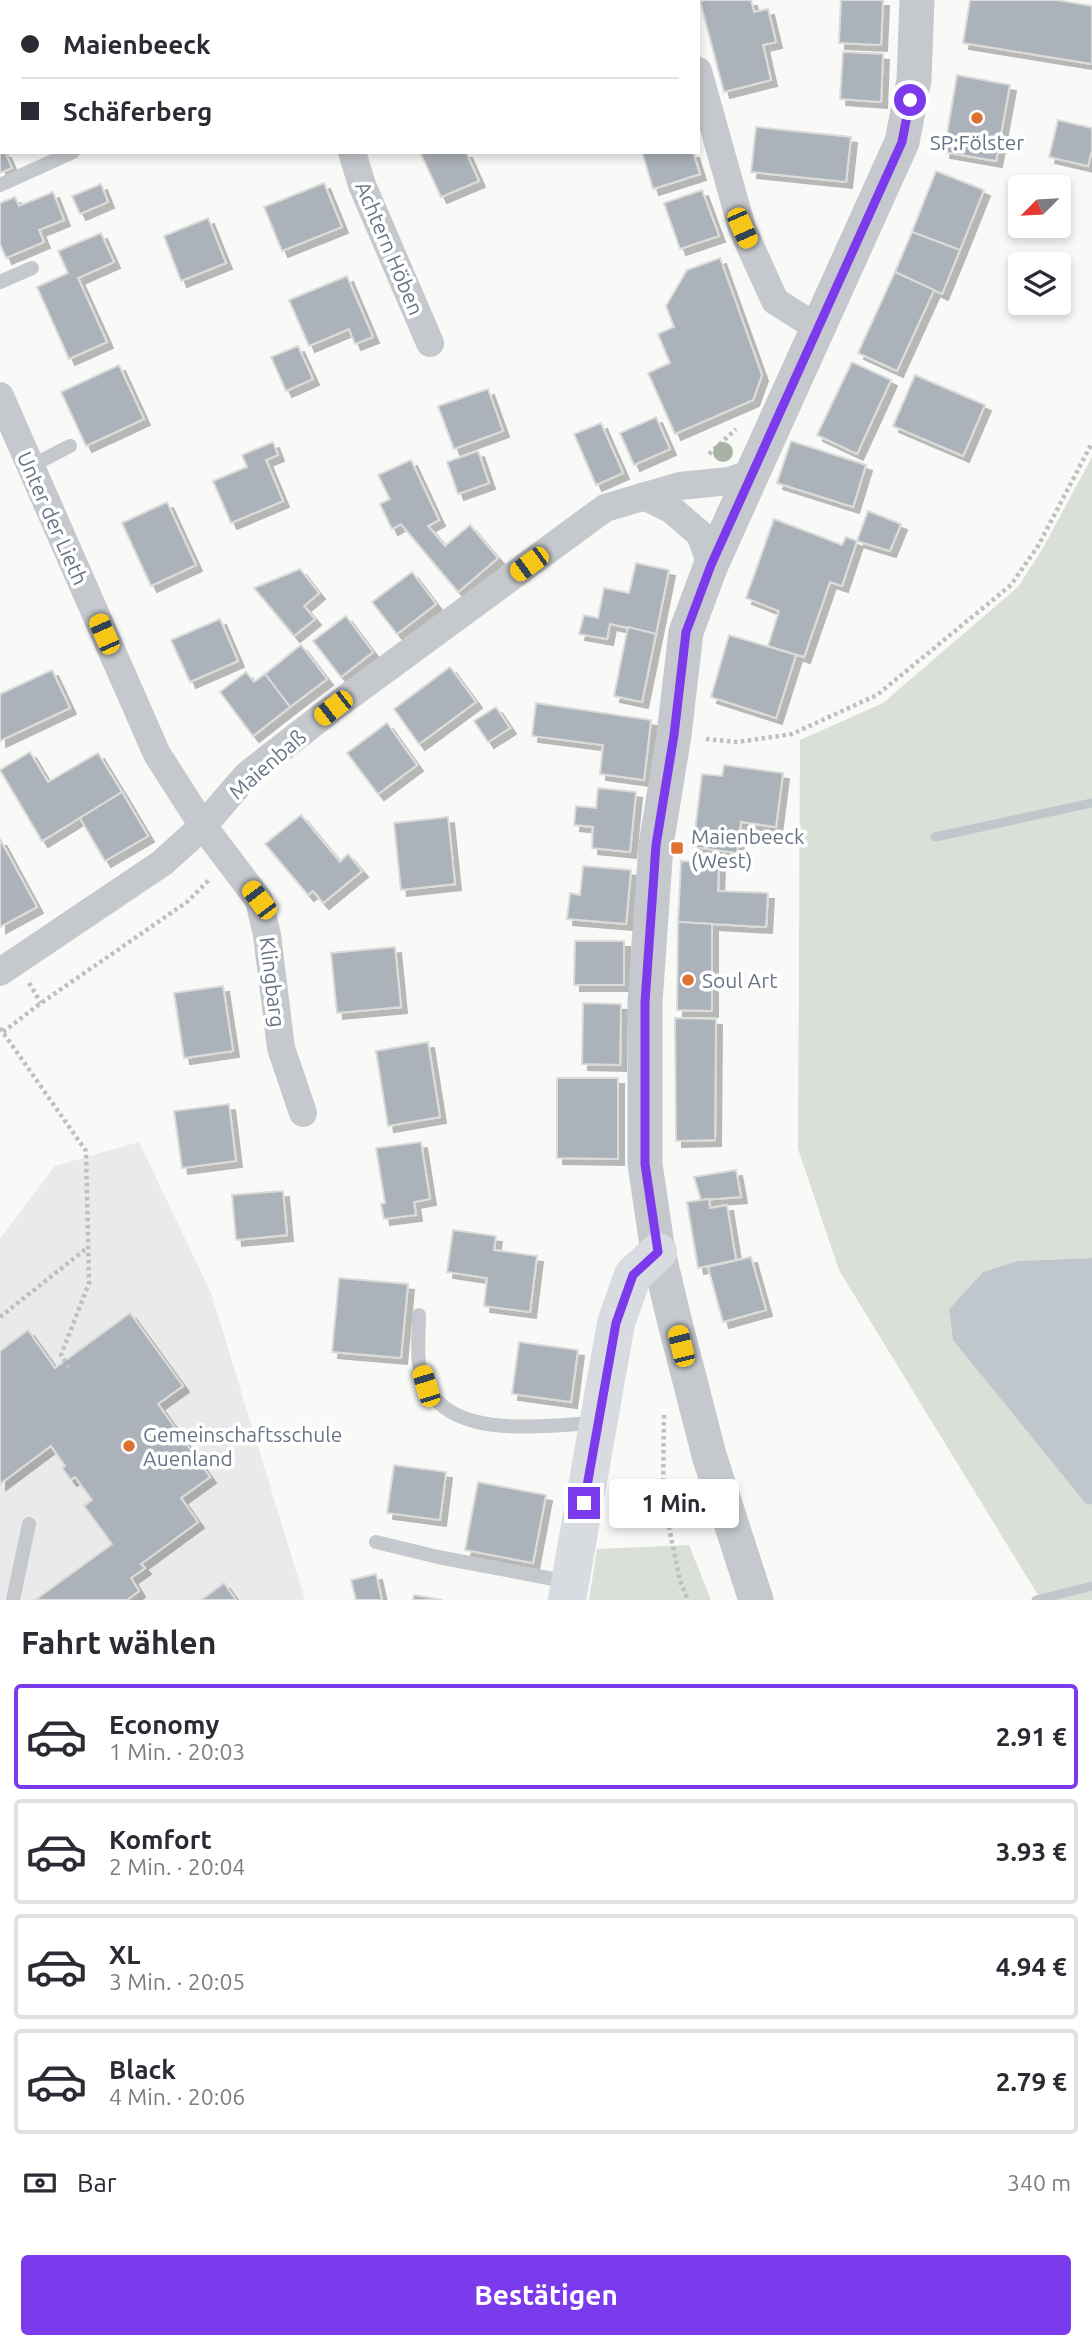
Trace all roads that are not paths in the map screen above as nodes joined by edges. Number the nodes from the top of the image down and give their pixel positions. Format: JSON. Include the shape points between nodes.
{"nodes":[{"id":1,"x":917,"y":0,"type":"edge"},
{"id":2,"x":700,"y":78,"type":"edge"},
{"id":3,"x":70,"y":154,"type":"edge"},
{"id":4,"x":353,"y":154,"type":"edge"},
{"id":5,"x":0,"y":185,"type":"edge"},
{"id":6,"x":33,"y":268,"type":"dead end"},
{"id":7,"x":0,"y":282,"type":"edge"},
{"id":8,"x":818,"y":328,"type":"junction"},
{"id":9,"x":430,"y":344,"type":"dead end"},
{"id":10,"x":0,"y":396,"type":"edge"},
{"id":11,"x":70,"y":446,"type":"dead end"},
{"id":12,"x":31,"y":466,"type":"junction"},
{"id":13,"x":753,"y":473,"type":"junction"},
{"id":14,"x":644,"y":496,"type":"junction"},
{"id":15,"x":711,"y":565,"type":"junction"},
{"id":16,"x":203,"y":826,"type":"junction"},
{"id":17,"x":0,"y":972,"type":"edge"},
{"id":18,"x":303,"y":1113,"type":"dead end"},
{"id":19,"x":658,"y":1252,"type":"junction"},
{"id":20,"x":419,"y":1315,"type":"dead end"},
{"id":21,"x":598,"y":1423,"type":"junction"},
{"id":22,"x":29,"y":1524,"type":"dead end"},
{"id":23,"x":376,"y":1542,"type":"dead end"},
{"id":24,"x":569,"y":1591,"type":"edge"},
{"id":25,"x":13,"y":1600,"type":"edge"},
{"id":26,"x":756,"y":1600,"type":"edge"}],
"edges":[{"from":1,"to":8,"type":"street","via":[[914,80],[902,142]]},
{"from":2,"to":8,"type":"street","via":[[742,228],[775,301]]},
{"from":3,"to":5,"type":"lane"},
{"from":4,"to":9,"type":"street","name":"Achtern Höben"},
{"from":6,"to":7,"type":"lane"},
{"from":8,"to":13,"type":"street"},
{"from":10,"to":12,"type":"street","name":"Unter der Lieth"},
{"from":11,"to":12,"type":"lane"},
{"from":12,"to":16,"type":"street","name":"Unter der Lieth","via":[[157,754]]},
{"from":13,"to":14,"type":"street","name":"Maienbaß"},
{"from":13,"to":15,"type":"street"},
{"from":14,"to":15,"type":"street","via":[[672,510],[700,534]]},
{"from":14,"to":16,"type":"street","name":"Maienbaß","via":[[605,508],[333,708],[247,775]]},
{"from":15,"to":19,"type":"street","via":[[686,632],[656,845],[645,1002],[645,1164]]},
{"from":16,"to":17,"type":"street","name":"Maienbaß","via":[[162,863]]},
{"from":16,"to":18,"type":"street","name":"Klingbarg","via":[[259,900],[281,1048]]},
{"from":19,"to":21,"type":"main road","via":[[633,1275],[616,1323]]},
{"from":19,"to":26,"type":"street","via":[[709,1455]]},
{"from":20,"to":21,"type":"lane","via":[[419,1364],[426,1386],[443,1407],[472,1422],[501,1427]]},
{"from":21,"to":24,"type":"main road"},
{"from":22,"to":25,"type":"lane"},
{"from":23,"to":24,"type":"lane"}]}
